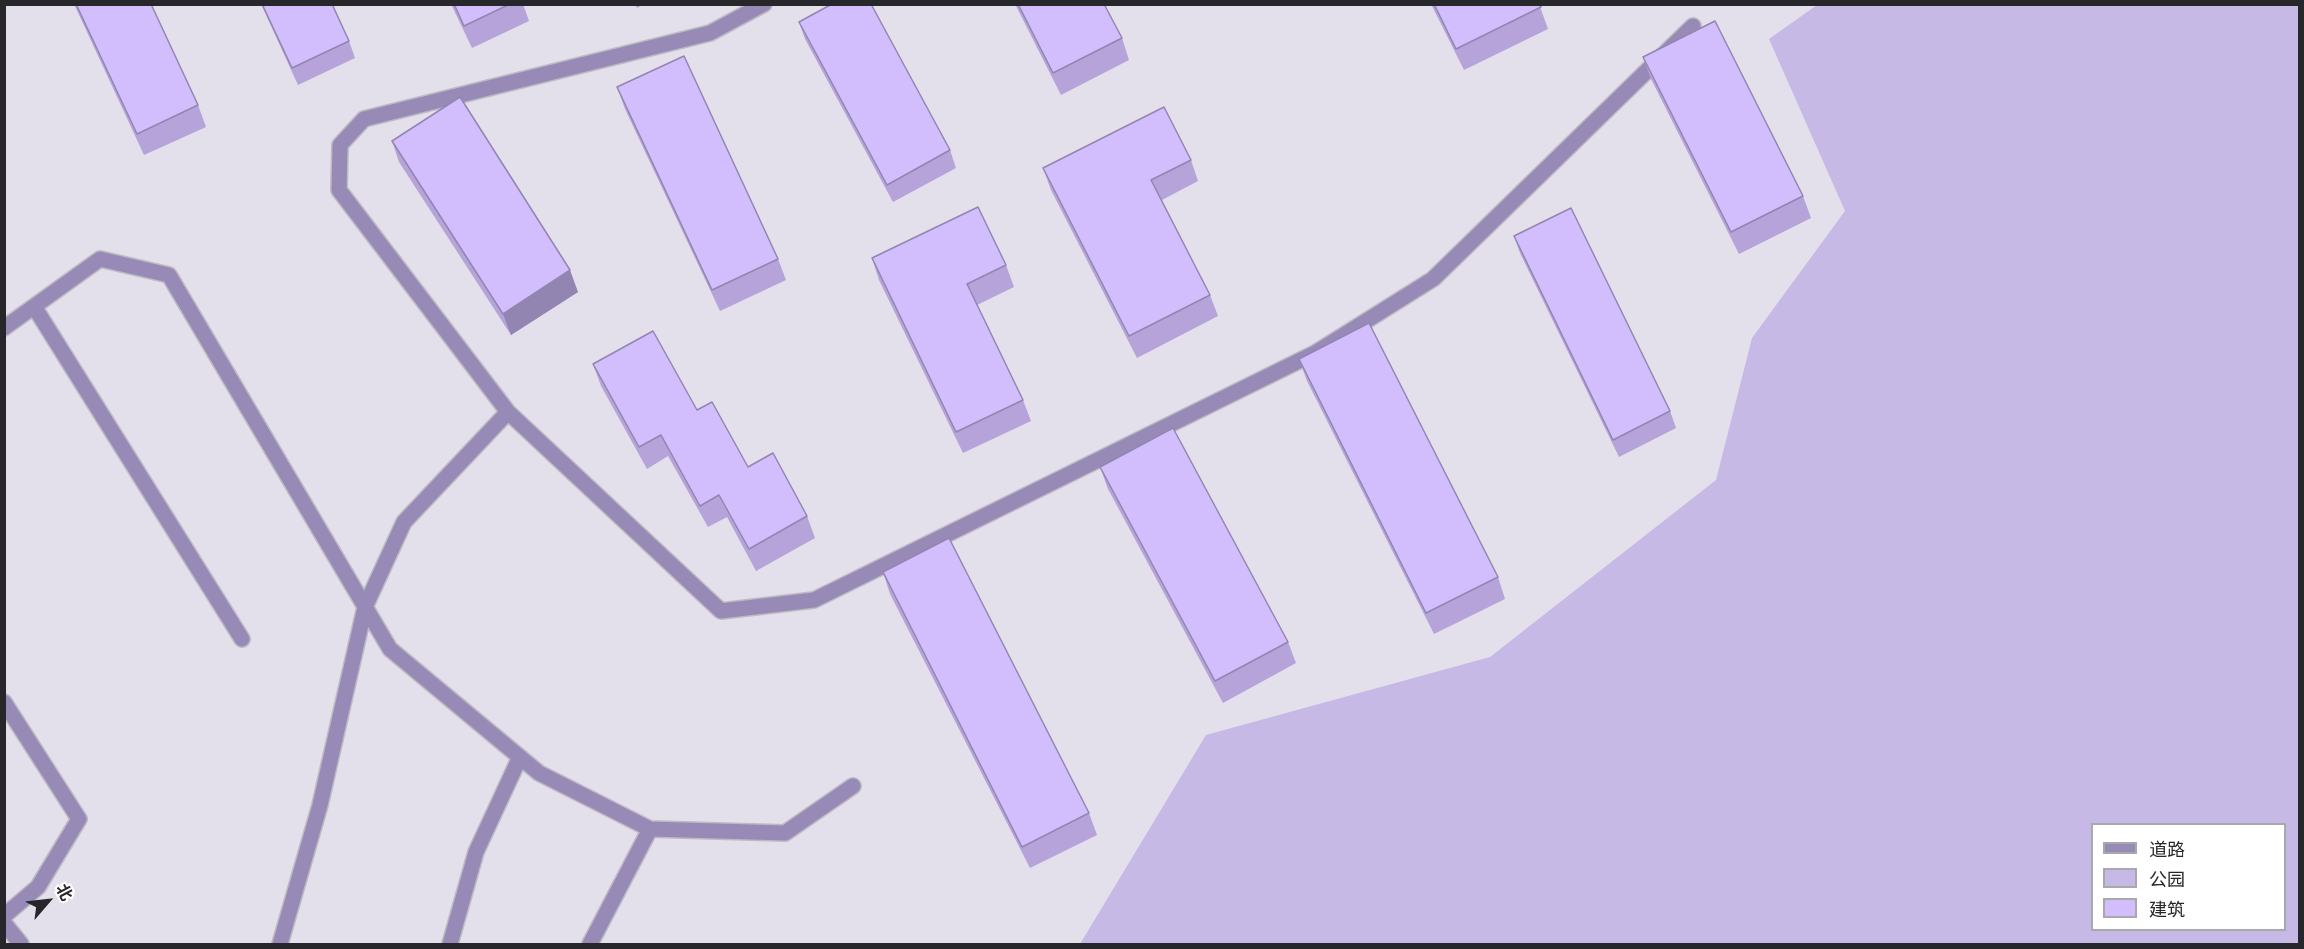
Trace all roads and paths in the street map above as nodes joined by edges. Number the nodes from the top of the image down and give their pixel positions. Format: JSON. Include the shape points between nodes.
{"nodes":[{"id":1,"x":764,"y":4,"type":"edge"},
{"id":2,"x":748,"y":8,"type":"edge"},
{"id":3,"x":1694,"y":26,"type":"dead end"},
{"id":4,"x":35,"y":308,"type":"junction"},
{"id":5,"x":4,"y":328,"type":"edge"},
{"id":6,"x":508,"y":412,"type":"junction"},
{"id":7,"x":365,"y":607,"type":"junction"},
{"id":8,"x":242,"y":639,"type":"dead end"},
{"id":9,"x":4,"y":702,"type":"edge"},
{"id":10,"x":520,"y":757,"type":"junction"},
{"id":11,"x":853,"y":786,"type":"dead end"},
{"id":12,"x":650,"y":829,"type":"junction"},
{"id":13,"x":4,"y":916,"type":"edge"},
{"id":14,"x":4,"y":923,"type":"edge"},
{"id":15,"x":21,"y":945,"type":"edge"},
{"id":16,"x":280,"y":945,"type":"edge"},
{"id":17,"x":450,"y":945,"type":"edge"},
{"id":18,"x":590,"y":945,"type":"edge"}],
"edges":[{"from":1,"to":2,"type":"street"},
{"from":2,"to":6,"type":"street","via":[[710,33],[364,119],[340,145],[339,190]]},
{"from":3,"to":6,"type":"street","via":[[1433,279],[1315,353],[814,600],[721,612]]},
{"from":4,"to":5,"type":"street"},
{"from":4,"to":7,"type":"street","via":[[100,259],[169,275]]},
{"from":4,"to":8,"type":"street"},
{"from":6,"to":7,"type":"street","via":[[404,522]]},
{"from":7,"to":10,"type":"street","via":[[390,649]]},
{"from":7,"to":16,"type":"street","via":[[320,805]]},
{"from":9,"to":13,"type":"street","via":[[79,819],[38,887]]},
{"from":10,"to":12,"type":"street","via":[[539,773]]},
{"from":10,"to":17,"type":"street","via":[[476,852]]},
{"from":11,"to":12,"type":"street","via":[[785,833]]},
{"from":12,"to":18,"type":"street"},
{"from":14,"to":15,"type":"street"}]}
